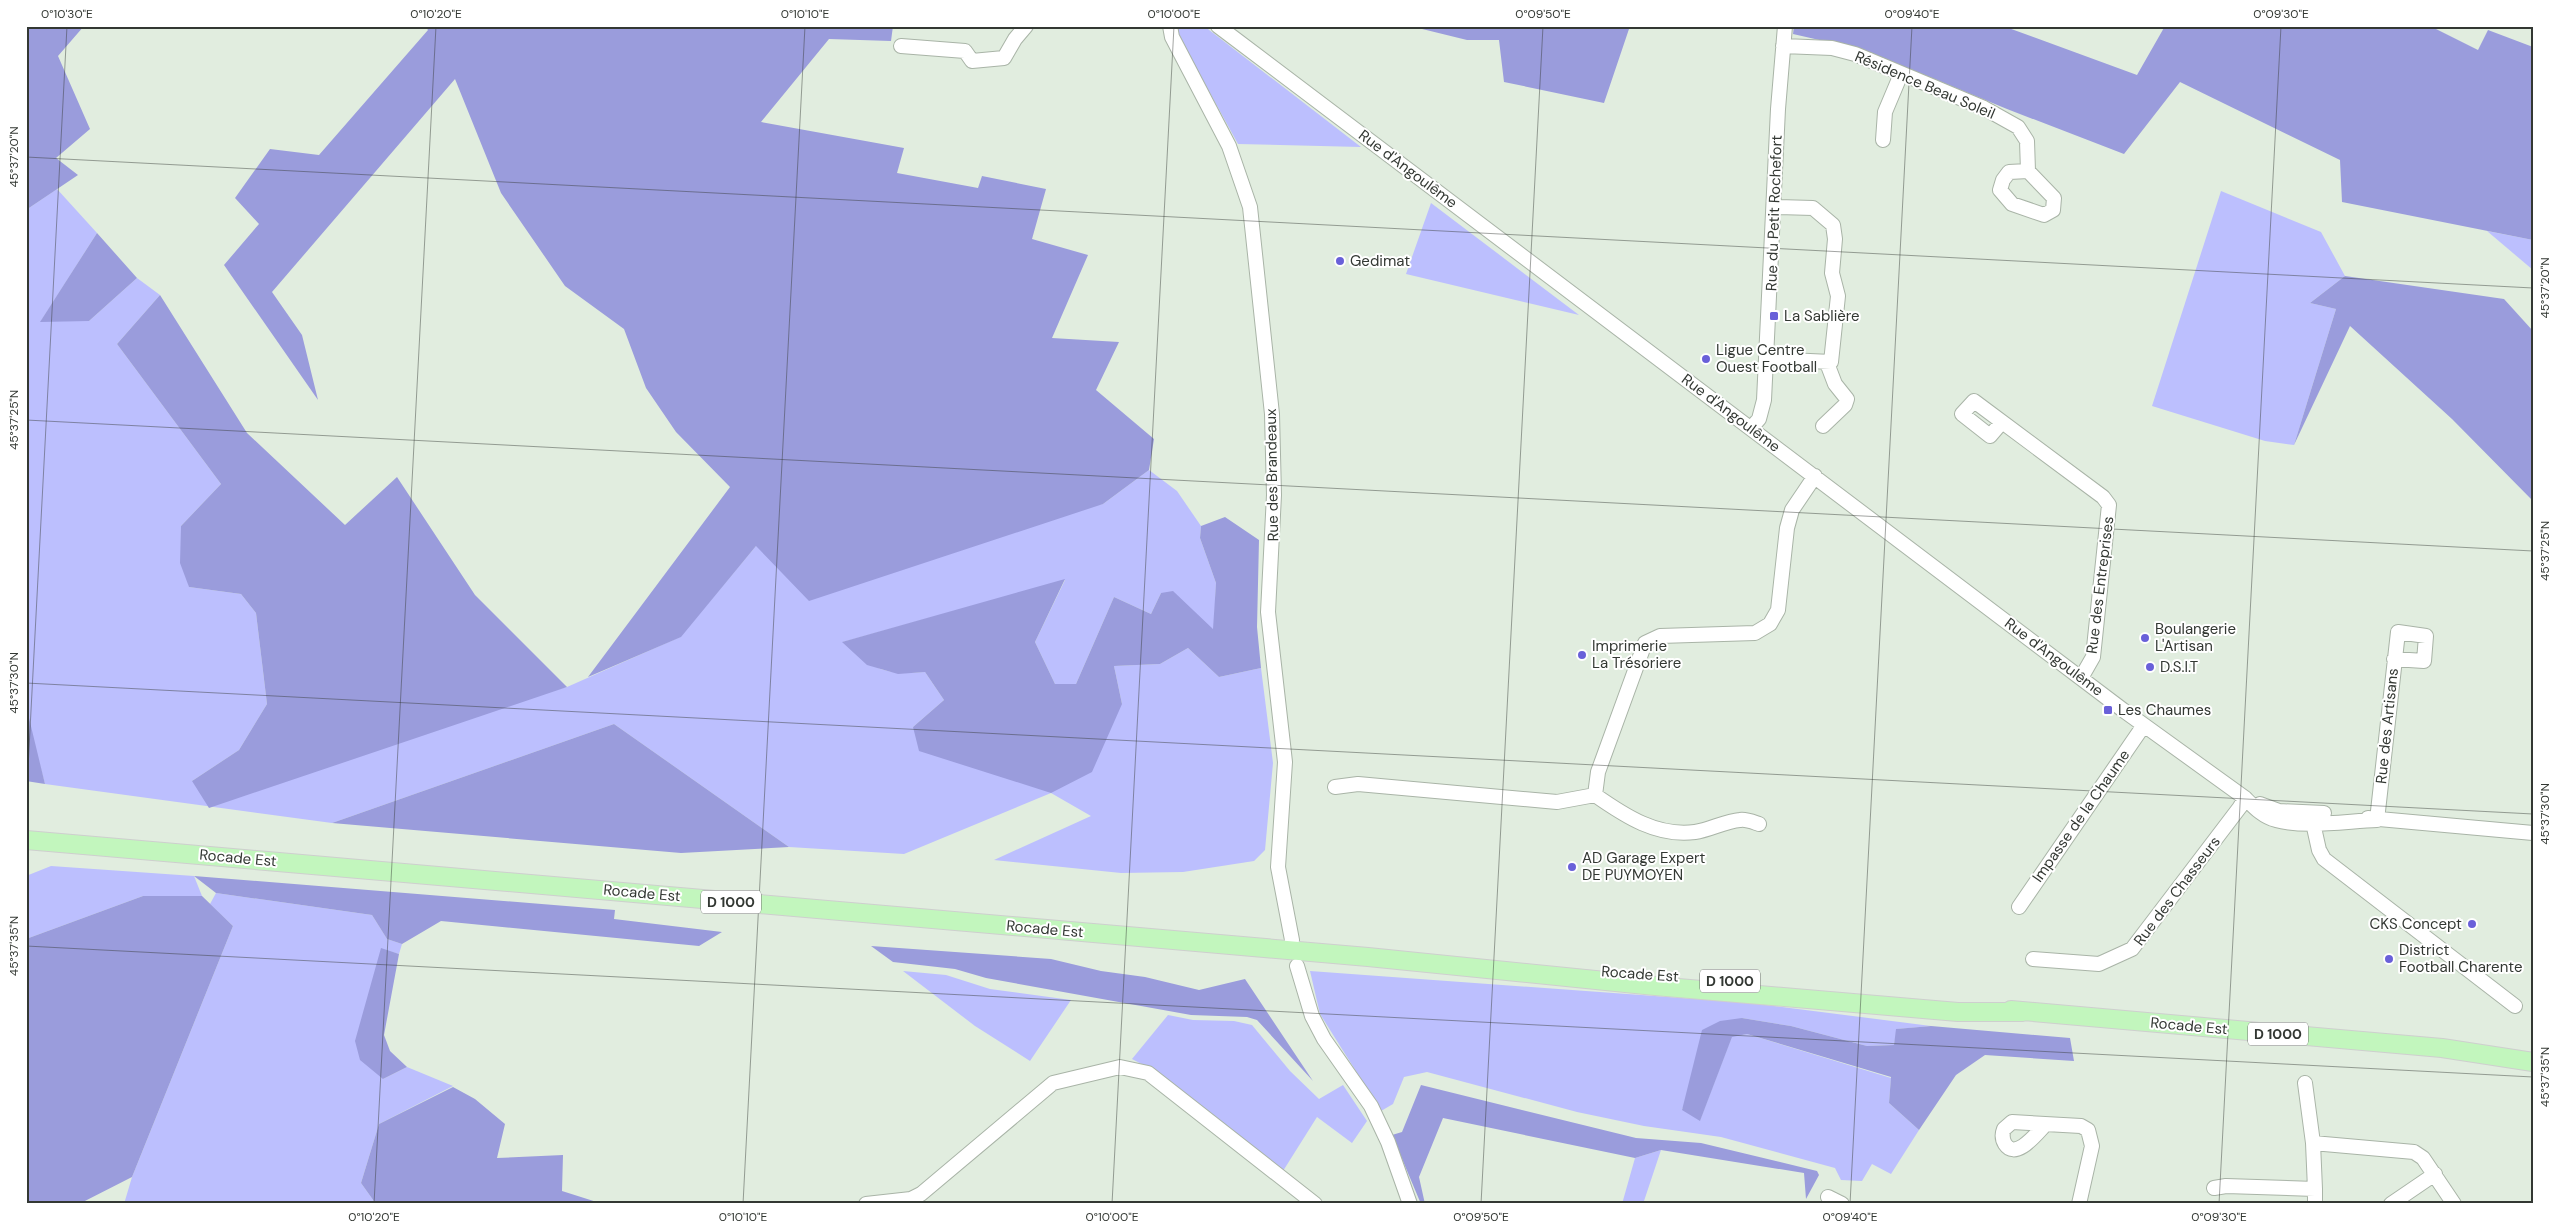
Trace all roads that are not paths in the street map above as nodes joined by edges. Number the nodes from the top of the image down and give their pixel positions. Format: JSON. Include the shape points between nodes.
{"nodes":[{"id":1,"x":1026,"y":26,"type":"edge"},
{"id":2,"x":1170,"y":26,"type":"edge"},
{"id":3,"x":1218,"y":26,"type":"edge"},
{"id":4,"x":1785,"y":26,"type":"edge"},
{"id":5,"x":901,"y":46,"type":"dead end"},
{"id":6,"x":1783,"y":46,"type":"junction"},
{"id":7,"x":1901,"y":74,"type":"junction"},
{"id":8,"x":1883,"y":140,"type":"dead end"},
{"id":9,"x":2028,"y":171,"type":"dead end"},
{"id":10,"x":1774,"y":207,"type":"junction"},
{"id":11,"x":1767,"y":359,"type":"junction"},
{"id":12,"x":1827,"y":364,"type":"junction"},
{"id":13,"x":2002,"y":422,"type":"dead end"},
{"id":14,"x":1823,"y":426,"type":"dead end"},
{"id":15,"x":1752,"y":427,"type":"junction"},
{"id":16,"x":1815,"y":476,"type":"junction"},
{"id":17,"x":2394,"y":659,"type":"junction"},
{"id":18,"x":2081,"y":678,"type":"junction"},
{"id":19,"x":2144,"y":725,"type":"junction"},
{"id":20,"x":1336,"y":787,"type":"dead end"},
{"id":21,"x":1595,"y":795,"type":"junction"},
{"id":22,"x":2245,"y":798,"type":"junction"},
{"id":23,"x":2313,"y":818,"type":"junction"},
{"id":24,"x":2377,"y":820,"type":"junction"},
{"id":25,"x":1759,"y":824,"type":"dead end"},
{"id":26,"x":2533,"y":833,"type":"edge"},
{"id":27,"x":26,"y":840,"type":"edge"},
{"id":28,"x":2019,"y":907,"type":"dead end"},
{"id":29,"x":1292,"y":940,"type":"dead end"},
{"id":30,"x":2033,"y":959,"type":"dead end"},
{"id":31,"x":1297,"y":966,"type":"dead end"},
{"id":32,"x":2515,"y":1006,"type":"dead end"},
{"id":33,"x":2533,"y":1062,"type":"edge"},
{"id":34,"x":2305,"y":1083,"type":"dead end"},
{"id":35,"x":2045,"y":1125,"type":"dead end"},
{"id":36,"x":2313,"y":1143,"type":"junction"},
{"id":37,"x":2434,"y":1174,"type":"junction"},
{"id":38,"x":2214,"y":1188,"type":"dead end"},
{"id":39,"x":2315,"y":1189,"type":"junction"},
{"id":40,"x":1828,"y":1197,"type":"dead end"},
{"id":41,"x":861,"y":1202,"type":"edge"},
{"id":42,"x":1315,"y":1204,"type":"edge"},
{"id":43,"x":1410,"y":1204,"type":"edge"},
{"id":44,"x":1842,"y":1204,"type":"edge"},
{"id":45,"x":2079,"y":1204,"type":"edge"},
{"id":46,"x":2315,"y":1204,"type":"edge"},
{"id":47,"x":2391,"y":1204,"type":"edge"},
{"id":48,"x":2454,"y":1204,"type":"edge"}],
"edges":[{"from":1,"to":5,"type":"street","via":[[1004,58],[972,61],[965,51]]},
{"from":2,"to":29,"type":"street","name":"Rue des Brandeaux","via":[[1172,37],[1229,146],[1250,207],[1272,414],[1274,495],[1268,612],[1285,762],[1278,867]]},
{"from":3,"to":15,"type":"street","name":"Rue d'Angoulême"},
{"from":4,"to":6,"type":"street","name":"Rue du Petit Rochefort"},
{"from":6,"to":7,"type":"street","name":"Résidence Beau Soleil","via":[[1844,50]]},
{"from":6,"to":10,"type":"street","name":"Rue du Petit Rochefort"},
{"from":7,"to":8,"type":"street","via":[[1885,112]]},
{"from":7,"to":9,"type":"street","name":"Résidence Beau Soleil","via":[[1984,108],[2018,127],[2027,141]]},
{"from":10,"to":11,"type":"street","name":"Rue du Petit Rochefort"},
{"from":10,"to":12,"type":"street","via":[[1817,210],[1835,230],[1832,273],[1838,296],[1833,355]]},
{"from":11,"to":12,"type":"street"},
{"from":11,"to":15,"type":"street","name":"Rue du Petit Rochefort","via":[[1764,400],[1759,419]]},
{"from":12,"to":14,"type":"street","via":[[1835,384],[1847,399]]},
{"from":13,"to":18,"type":"street","name":"Rue des Entreprises","via":[[2109,504],[2093,657]]},
{"from":15,"to":16,"type":"street","name":"Rue d'Angoulême"},
{"from":16,"to":18,"type":"street","name":"Rue d'Angoulême"},
{"from":16,"to":21,"type":"street","via":[[1792,510],[1778,610],[1770,624],[1755,633],[1660,636],[1646,643],[1598,772]]},
{"from":17,"to":17,"type":"street","name":"Rue des Artisans","via":[[2424,662],[2426,636],[2398,632]]},
{"from":17,"to":24,"type":"street","name":"Rue des Artisans"},
{"from":18,"to":19,"type":"street","name":"Rue d'Angoulême"},
{"from":19,"to":22,"type":"street","name":"Rue d'Angoulême"},
{"from":19,"to":28,"type":"street","name":"Impasse de la Chaume"},
{"from":20,"to":21,"type":"street","via":[[1358,784],[1557,802]]},
{"from":21,"to":25,"type":"street","via":[[1654,829],[1670,832],[1696,832],[1740,820]]},
{"from":22,"to":23,"type":"street","name":"Rue d'Angoulême","via":[[2260,813],[2275,820]]},
{"from":22,"to":30,"type":"street","name":"Rue des Chasseurs","via":[[2132,950],[2099,964]]},
{"from":23,"to":24,"type":"street","name":"Rue d'Angoulême","via":[[2344,813]]},
{"from":23,"to":32,"type":"street","via":[[2324,859]]},
{"from":24,"to":26,"type":"street","name":"Rue d'Angoulême"},
{"from":27,"to":33,"type":"main road","name":"Rocade Est","number":"D 1000","via":[[1436,964],[1667,975],[1961,1002],[2023,1012],[2442,1048]]},
{"from":31,"to":43,"type":"street","via":[[1312,1016],[1324,1040],[1371,1106]]},
{"from":34,"to":36,"type":"street"},
{"from":35,"to":45,"type":"street","via":[[2081,1126],[2088,1130],[2092,1146]]},
{"from":36,"to":37,"type":"street","via":[[2414,1152],[2423,1158]]},
{"from":36,"to":39,"type":"street"},
{"from":37,"to":47,"type":"street"},
{"from":37,"to":48,"type":"street"},
{"from":38,"to":39,"type":"street"},
{"from":39,"to":46,"type":"street"},
{"from":40,"to":44,"type":"street"},
{"from":41,"to":42,"type":"street","via":[[911,1199],[921,1194],[1053,1083],[1120,1067],[1148,1073]]}]}
